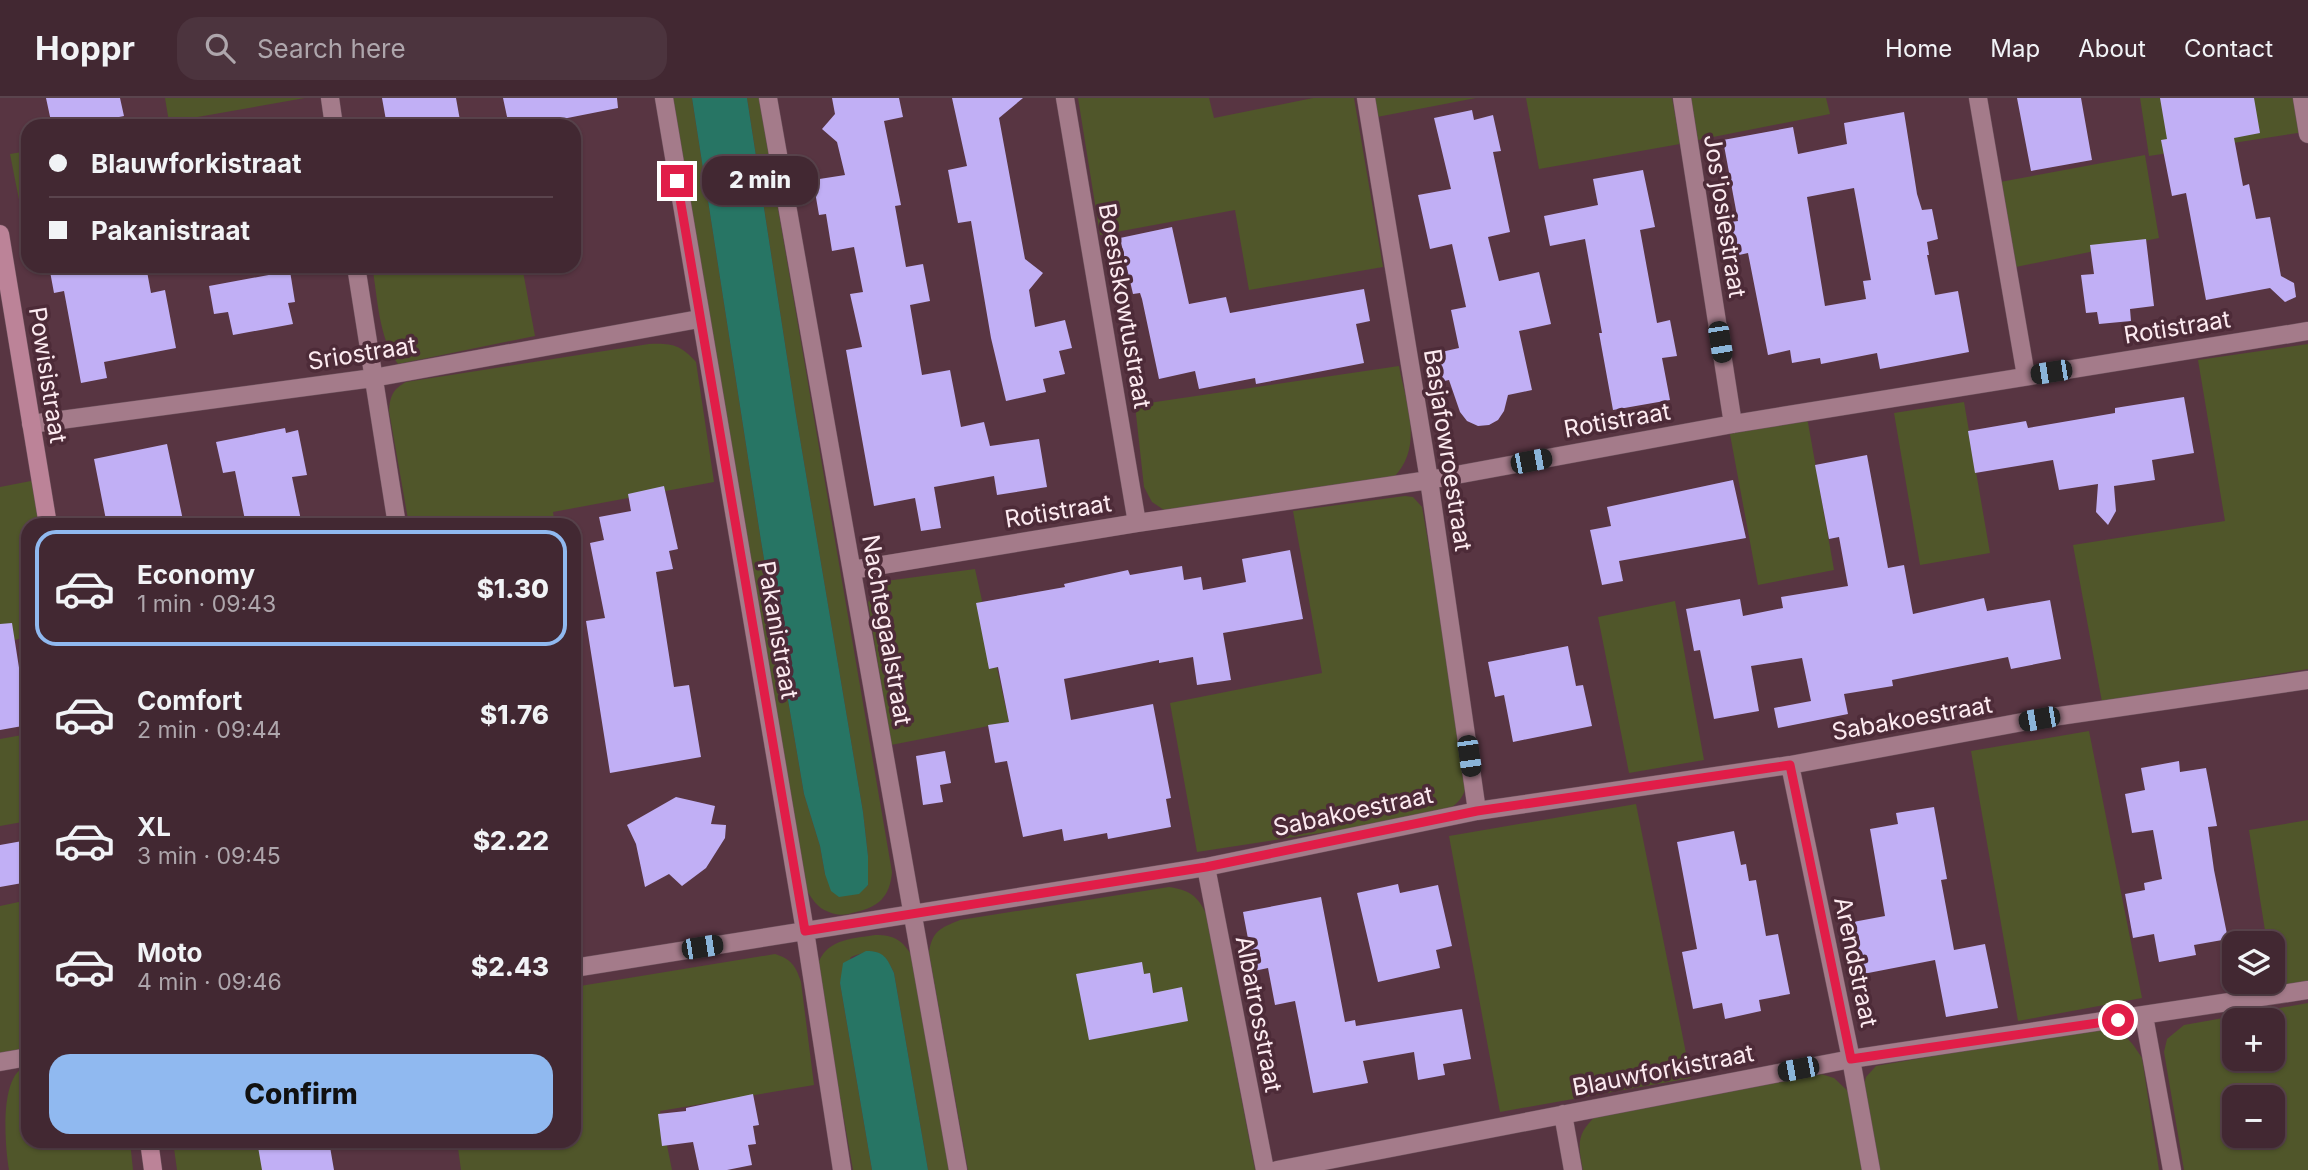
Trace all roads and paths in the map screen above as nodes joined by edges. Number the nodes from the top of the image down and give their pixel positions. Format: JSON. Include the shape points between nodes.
{"nodes":[{"id":1,"x":330,"y":98,"type":"edge"},
{"id":2,"x":664,"y":98,"type":"edge"},
{"id":3,"x":768,"y":98,"type":"edge"},
{"id":4,"x":1065,"y":98,"type":"edge"},
{"id":5,"x":1366,"y":98,"type":"edge"},
{"id":6,"x":1682,"y":98,"type":"edge"},
{"id":7,"x":1978,"y":98,"type":"edge"},
{"id":8,"x":2302,"y":98,"type":"edge"},
{"id":9,"x":333,"y":119,"type":"edge"},
{"id":10,"x":2308,"y":134,"type":"edge"},
{"id":11,"x":0,"y":234,"type":"edge"},
{"id":12,"x":357,"y":273,"type":"edge"},
{"id":13,"x":699,"y":319,"type":"junction"},
{"id":14,"x":2308,"y":331,"type":"edge"},
{"id":15,"x":2026,"y":376,"type":"junction"},
{"id":16,"x":373,"y":378,"type":"junction"},
{"id":17,"x":31,"y":424,"type":"junction"},
{"id":18,"x":1733,"y":424,"type":"junction"},
{"id":19,"x":1429,"y":480,"type":"junction"},
{"id":20,"x":47,"y":518,"type":"edge"},
{"id":21,"x":396,"y":518,"type":"edge"},
{"id":22,"x":1137,"y":523,"type":"junction"},
{"id":23,"x":852,"y":570,"type":"junction"},
{"id":24,"x":2308,"y":680,"type":"edge"},
{"id":25,"x":1790,"y":765,"type":"junction"},
{"id":26,"x":1477,"y":811,"type":"junction"},
{"id":27,"x":1206,"y":867,"type":"junction"},
{"id":28,"x":912,"y":913,"type":"junction"},
{"id":29,"x":805,"y":931,"type":"junction"},
{"id":30,"x":581,"y":967,"type":"edge"},
{"id":31,"x":2308,"y":990,"type":"edge"},
{"id":32,"x":2144,"y":1016,"type":"junction"},
{"id":33,"x":21,"y":1059,"type":"edge"},
{"id":34,"x":1851,"y":1059,"type":"junction"},
{"id":35,"x":0,"y":1062,"type":"edge"},
{"id":36,"x":1563,"y":1114,"type":"junction"},
{"id":37,"x":150,"y":1148,"type":"edge"},
{"id":38,"x":153,"y":1170,"type":"edge"},
{"id":39,"x":842,"y":1170,"type":"edge"},
{"id":40,"x":958,"y":1170,"type":"edge"},
{"id":41,"x":1265,"y":1170,"type":"edge"},
{"id":42,"x":1277,"y":1170,"type":"edge"},
{"id":43,"x":1573,"y":1170,"type":"edge"},
{"id":44,"x":1871,"y":1170,"type":"edge"},
{"id":45,"x":2172,"y":1170,"type":"edge"}],
"edges":[{"from":1,"to":9,"type":"street"},
{"from":2,"to":13,"type":"street","name":"Pakanistraat"},
{"from":3,"to":23,"type":"street","name":"Nachtegaalstraat"},
{"from":4,"to":22,"type":"street","name":"Boesiskowtustraat"},
{"from":5,"to":19,"type":"street","name":"Basjafowroestraat"},
{"from":6,"to":18,"type":"street","name":"Jos'josiestraat"},
{"from":7,"to":15,"type":"street"},
{"from":8,"to":10,"type":"street"},
{"from":11,"to":17,"type":"street","name":"Powisistraat"},
{"from":12,"to":16,"type":"street"},
{"from":13,"to":16,"type":"street","name":"Sriostraat"},
{"from":13,"to":29,"type":"street","name":"Pakanistraat"},
{"from":14,"to":15,"type":"street","name":"Rotistraat"},
{"from":15,"to":18,"type":"street","name":"Rotistraat"},
{"from":16,"to":17,"type":"street","name":"Sriostraat"},
{"from":16,"to":21,"type":"street"},
{"from":17,"to":20,"type":"street","name":"Powisistraat"},
{"from":18,"to":19,"type":"street","name":"Rotistraat"},
{"from":19,"to":22,"type":"street","name":"Rotistraat"},
{"from":19,"to":26,"type":"street","name":"Basjafowroestraat"},
{"from":22,"to":23,"type":"street","name":"Rotistraat"},
{"from":23,"to":28,"type":"street","name":"Nachtegaalstraat"},
{"from":24,"to":25,"type":"street","name":"Sabakoestraat","via":[[2039,719]]},
{"from":25,"to":26,"type":"street","name":"Sabakoestraat"},
{"from":25,"to":34,"type":"street","name":"Arendstraat"},
{"from":26,"to":27,"type":"street","name":"Sabakoestraat"},
{"from":27,"to":28,"type":"street","name":"Sabakoestraat"},
{"from":27,"to":41,"type":"street","name":"Albatrosstraat"},
{"from":28,"to":29,"type":"street","name":"Sabakoestraat"},
{"from":28,"to":40,"type":"street","name":"Nachtegaalstraat"},
{"from":29,"to":30,"type":"street","name":"Sabakoestraat"},
{"from":29,"to":39,"type":"street","name":"Pakanistraat"},
{"from":31,"to":32,"type":"street","name":"Blauwforkistraat"},
{"from":32,"to":34,"type":"street","name":"Blauwforkistraat"},
{"from":32,"to":45,"type":"street"},
{"from":33,"to":35,"type":"street"},
{"from":34,"to":36,"type":"street","name":"Blauwforkistraat"},
{"from":34,"to":44,"type":"street","name":"Arendstraat"},
{"from":36,"to":42,"type":"street","name":"Blauwforkistraat"},
{"from":36,"to":43,"type":"street"},
{"from":37,"to":38,"type":"street"}]}
